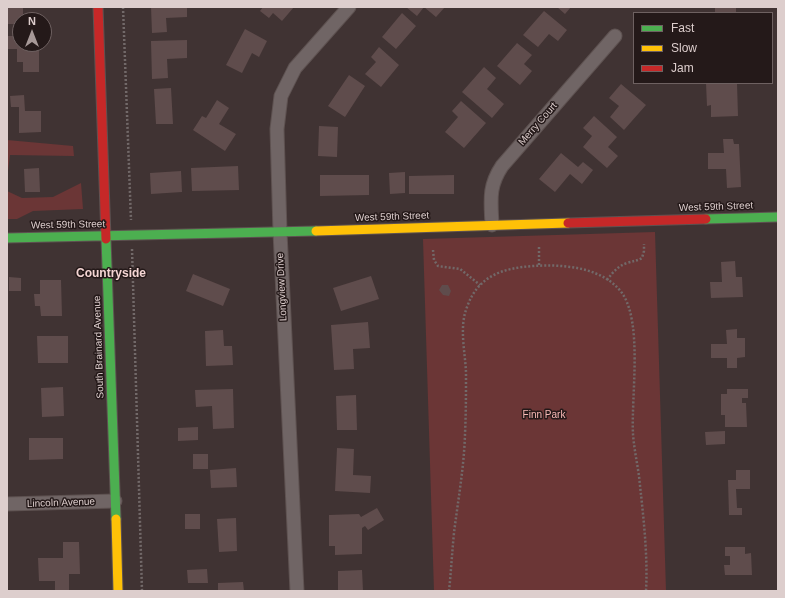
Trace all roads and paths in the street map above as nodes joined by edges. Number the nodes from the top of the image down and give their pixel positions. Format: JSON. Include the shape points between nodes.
{"nodes":[{"id":1,"x":98,"y":7,"type":"edge"},
{"id":2,"x":123,"y":7,"type":"edge"},
{"id":3,"x":350,"y":7,"type":"edge"},
{"id":4,"x":615,"y":36,"type":"dead end"},
{"id":5,"x":778,"y":217,"type":"edge"},
{"id":6,"x":492,"y":225,"type":"junction"},
{"id":7,"x":280,"y":232,"type":"junction"},
{"id":8,"x":106,"y":235,"type":"junction"},
{"id":9,"x":131,"y":236,"type":"junction"},
{"id":10,"x":7,"y":238,"type":"edge"},
{"id":11,"x":644,"y":244,"type":"dead end"},
{"id":12,"x":539,"y":247,"type":"dead end"},
{"id":13,"x":433,"y":250,"type":"dead end"},
{"id":14,"x":539,"y":265,"type":"junction"},
{"id":15,"x":607,"y":280,"type":"junction"},
{"id":16,"x":480,"y":285,"type":"junction"},
{"id":17,"x":115,"y":501,"type":"junction"},
{"id":18,"x":7,"y":504,"type":"edge"},
{"id":19,"x":118,"y":591,"type":"edge"},
{"id":20,"x":142,"y":591,"type":"edge"},
{"id":21,"x":297,"y":591,"type":"edge"},
{"id":22,"x":449,"y":591,"type":"edge"},
{"id":23,"x":646,"y":591,"type":"edge"}],
"edges":[{"from":1,"to":8,"type":"street","name":"South Brainard Avenue"},
{"from":2,"to":9,"type":"path"},
{"from":3,"to":7,"type":"street","name":"Longview Drive","via":[[296,68],[281,96],[277,129]]},
{"from":4,"to":6,"type":"street","name":"Merry Court","via":[[499,171],[490,194]]},
{"from":5,"to":6,"type":"street","name":"West 59th Street"},
{"from":6,"to":7,"type":"street","name":"West 59th Street"},
{"from":7,"to":9,"type":"street","name":"West 59th Street"},
{"from":7,"to":21,"type":"street","name":"Longview Drive"},
{"from":8,"to":9,"type":"street","name":"West 59th Street"},
{"from":8,"to":10,"type":"street","name":"West 59th Street"},
{"from":8,"to":17,"type":"street","name":"South Brainard Avenue"},
{"from":9,"to":20,"type":"path"},
{"from":11,"to":15,"type":"path","via":[[642,258],[620,266]]},
{"from":12,"to":14,"type":"path"},
{"from":13,"to":16,"type":"path","via":[[434,260],[438,266],[460,269]]},
{"from":14,"to":15,"type":"path","via":[[580,269]]},
{"from":14,"to":16,"type":"path","via":[[504,270],[488,277]]},
{"from":15,"to":23,"type":"path","via":[[626,300],[631,314],[634,344],[633,433],[642,510]]},
{"from":16,"to":22,"type":"path","via":[[467,306],[463,325],[465,435]]},
{"from":17,"to":18,"type":"street","name":"Lincoln Avenue"},
{"from":17,"to":19,"type":"street","name":"South Brainard Avenue"}]}
